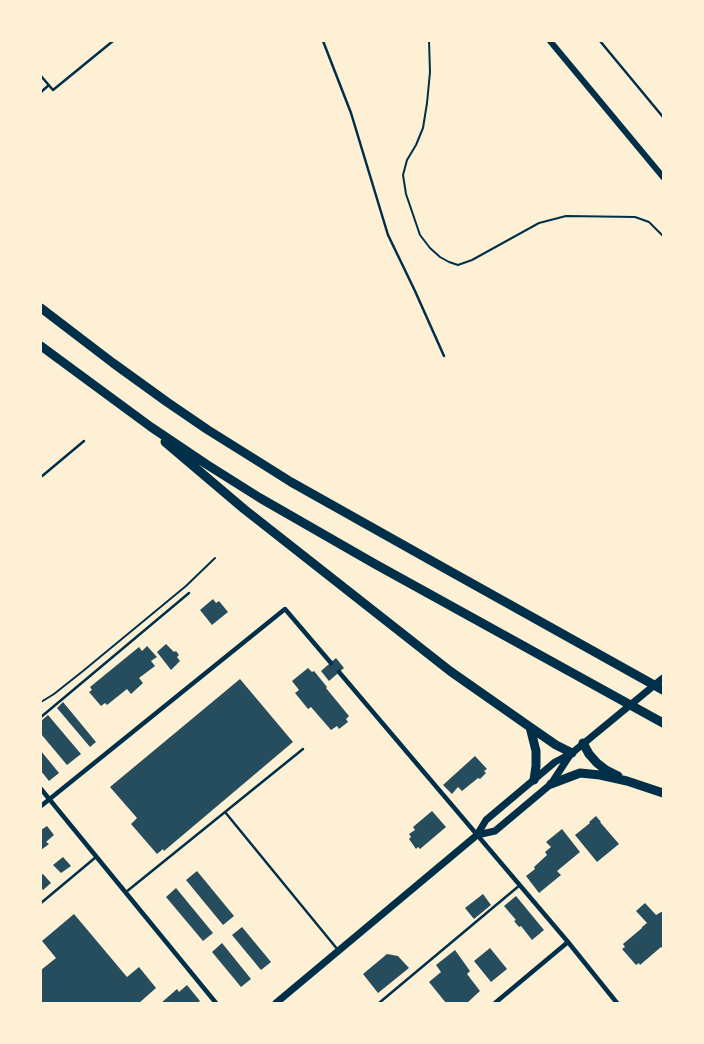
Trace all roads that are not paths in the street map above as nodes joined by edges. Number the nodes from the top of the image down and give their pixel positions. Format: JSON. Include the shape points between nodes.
{"nodes":[{"id":1,"x":113,"y":41,"type":"edge"},
{"id":2,"x":323,"y":41,"type":"edge"},
{"id":3,"x":550,"y":41,"type":"edge"},
{"id":4,"x":600,"y":41,"type":"edge"},
{"id":5,"x":41,"y":76,"type":"edge"},
{"id":6,"x":49,"y":85,"type":"junction"},
{"id":7,"x":41,"y":92,"type":"edge"},
{"id":8,"x":663,"y":117,"type":"edge"},
{"id":9,"x":663,"y":177,"type":"edge"},
{"id":10,"x":41,"y":308,"type":"edge"},
{"id":11,"x":41,"y":346,"type":"edge"},
{"id":12,"x":444,"y":356,"type":"dead end"},
{"id":13,"x":124,"y":408,"type":"junction"},
{"id":14,"x":84,"y":441,"type":"dead end"},
{"id":15,"x":41,"y":477,"type":"edge"},
{"id":16,"x":189,"y":593,"type":"dead end"},
{"id":17,"x":331,"y":663,"type":"dead end"},
{"id":18,"x":339,"y":672,"type":"dead end"},
{"id":19,"x":663,"y":678,"type":"edge"},
{"id":20,"x":663,"y":690,"type":"edge"},
{"id":21,"x":41,"y":717,"type":"edge"},
{"id":22,"x":663,"y":723,"type":"edge"},
{"id":23,"x":530,"y":727,"type":"junction"},
{"id":24,"x":583,"y":743,"type":"junction"},
{"id":25,"x":303,"y":749,"type":"dead end"},
{"id":26,"x":572,"y":753,"type":"junction"},
{"id":27,"x":534,"y":780,"type":"junction"},
{"id":28,"x":627,"y":781,"type":"junction"},
{"id":29,"x":552,"y":784,"type":"junction"},
{"id":30,"x":41,"y":789,"type":"edge"},
{"id":31,"x":663,"y":793,"type":"edge"},
{"id":32,"x":50,"y":799,"type":"junction"},
{"id":33,"x":41,"y":806,"type":"edge"},
{"id":34,"x":225,"y":812,"type":"junction"},
{"id":35,"x":477,"y":835,"type":"junction"},
{"id":36,"x":97,"y":856,"type":"junction"},
{"id":37,"x":520,"y":885,"type":"junction"},
{"id":38,"x":126,"y":892,"type":"junction"},
{"id":39,"x":41,"y":903,"type":"edge"},
{"id":40,"x":568,"y":942,"type":"junction"},
{"id":41,"x":338,"y":951,"type":"junction"},
{"id":42,"x":615,"y":1002,"type":"edge"},
{"id":43,"x":216,"y":1003,"type":"edge"},
{"id":44,"x":276,"y":1003,"type":"edge"},
{"id":45,"x":379,"y":1003,"type":"edge"},
{"id":46,"x":494,"y":1003,"type":"edge"}],
"edges":[{"from":1,"to":6,"type":"lane","via":[[53,90]]},
{"from":2,"to":12,"type":"lane","via":[[351,113],[388,235]]},
{"from":3,"to":9,"type":"main road"},
{"from":4,"to":8,"type":"lane"},
{"from":5,"to":6,"type":"lane"},
{"from":6,"to":7,"type":"lane"},
{"from":10,"to":20,"type":"highway","via":[[167,402],[291,482]]},
{"from":11,"to":13,"type":"highway"},
{"from":13,"to":22,"type":"highway","via":[[206,464],[296,519]]},
{"from":13,"to":23,"type":"highway","via":[[244,509],[450,671]]},
{"from":14,"to":15,"type":"lane"},
{"from":16,"to":21,"type":"lane"},
{"from":17,"to":32,"type":"street","via":[[285,609]]},
{"from":18,"to":35,"type":"street"},
{"from":19,"to":24,"type":"main road"},
{"from":23,"to":26,"type":"highway"},
{"from":23,"to":27,"type":"highway","via":[[536,751]]},
{"from":24,"to":26,"type":"main road"},
{"from":24,"to":28,"type":"highway","via":[[597,763]]},
{"from":25,"to":34,"type":"lane"},
{"from":26,"to":27,"type":"main road","via":[[555,762]]},
{"from":26,"to":29,"type":"main road"},
{"from":27,"to":35,"type":"main road","via":[[486,820]]},
{"from":28,"to":29,"type":"highway","via":[[580,773]]},
{"from":28,"to":31,"type":"highway"},
{"from":29,"to":35,"type":"main road","via":[[495,831]]},
{"from":30,"to":32,"type":"street"},
{"from":32,"to":33,"type":"street"},
{"from":32,"to":36,"type":"street"},
{"from":34,"to":38,"type":"lane"},
{"from":34,"to":41,"type":"lane"},
{"from":35,"to":37,"type":"street"},
{"from":35,"to":41,"type":"main road"},
{"from":36,"to":38,"type":"street"},
{"from":36,"to":39,"type":"lane"},
{"from":37,"to":40,"type":"street"},
{"from":37,"to":45,"type":"lane"},
{"from":38,"to":43,"type":"street"},
{"from":40,"to":42,"type":"street"},
{"from":40,"to":46,"type":"street"},
{"from":41,"to":44,"type":"main road"}]}
